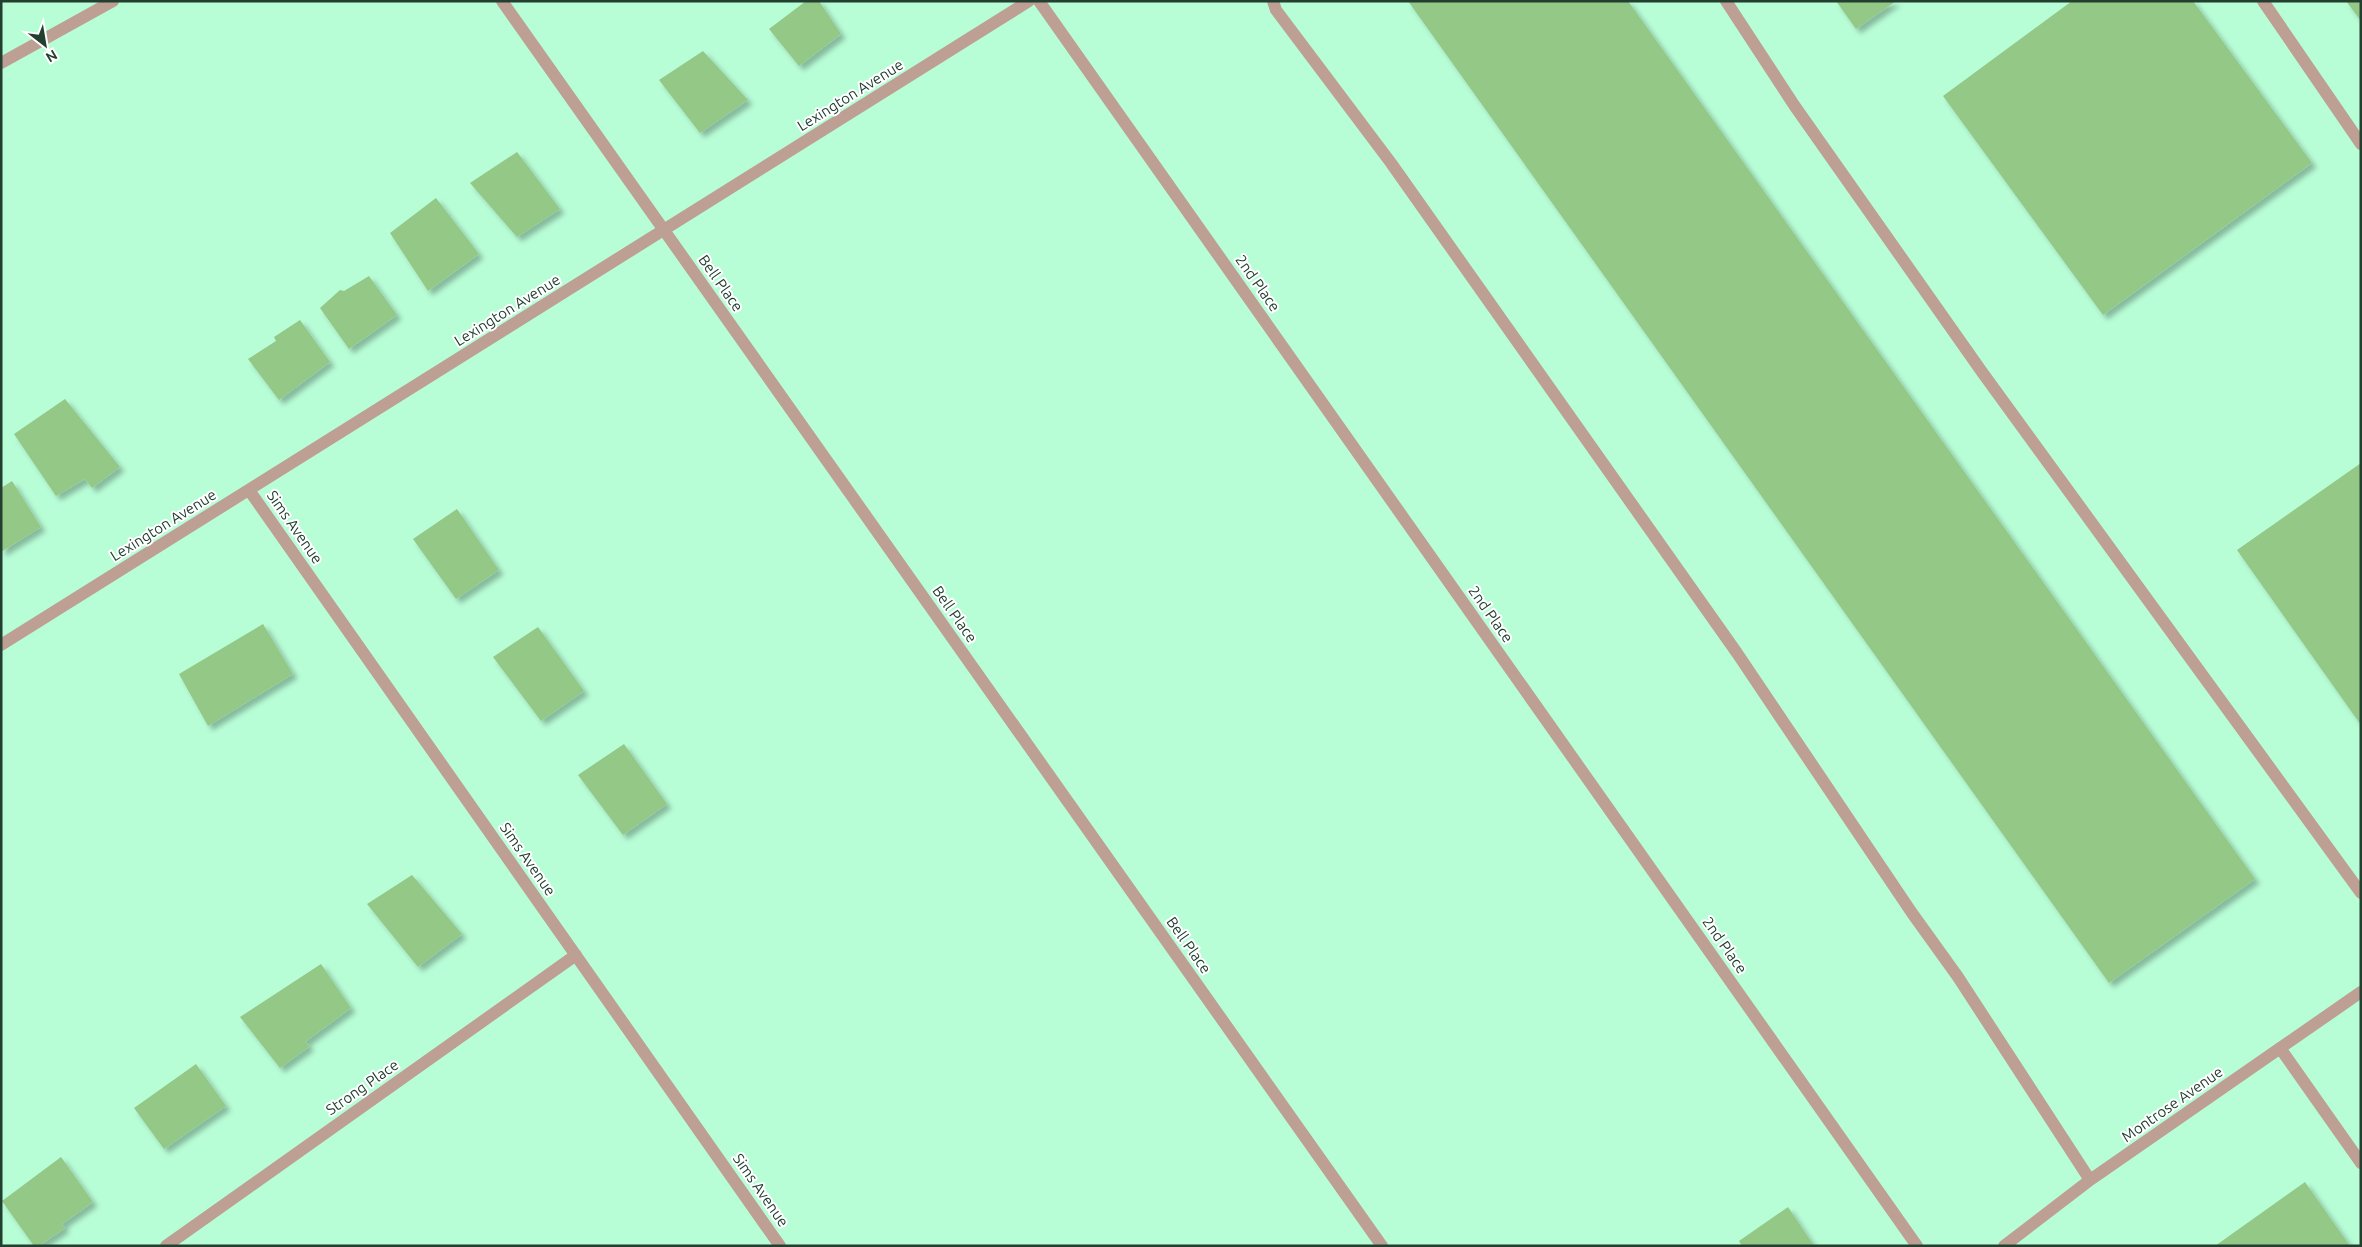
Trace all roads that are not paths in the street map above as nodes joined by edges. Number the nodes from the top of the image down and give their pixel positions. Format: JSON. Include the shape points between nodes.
{"nodes":[{"id":1,"x":113,"y":1,"type":"edge"},
{"id":2,"x":502,"y":1,"type":"edge"},
{"id":3,"x":1029,"y":1,"type":"edge"},
{"id":4,"x":1039,"y":1,"type":"edge"},
{"id":5,"x":1273,"y":1,"type":"edge"},
{"id":6,"x":1726,"y":1,"type":"edge"},
{"id":7,"x":2263,"y":1,"type":"edge"},
{"id":8,"x":1,"y":63,"type":"edge"},
{"id":9,"x":2361,"y":144,"type":"edge"},
{"id":10,"x":664,"y":230,"type":"junction"},
{"id":11,"x":249,"y":490,"type":"junction"},
{"id":12,"x":1,"y":646,"type":"edge"},
{"id":13,"x":2361,"y":893,"type":"edge"},
{"id":14,"x":576,"y":955,"type":"junction"},
{"id":15,"x":2361,"y":992,"type":"edge"},
{"id":16,"x":2280,"y":1048,"type":"junction"},
{"id":17,"x":2361,"y":1163,"type":"edge"},
{"id":18,"x":2090,"y":1180,"type":"junction"},
{"id":19,"x":166,"y":1246,"type":"edge"},
{"id":20,"x":780,"y":1246,"type":"edge"},
{"id":21,"x":1382,"y":1246,"type":"edge"},
{"id":22,"x":1917,"y":1246,"type":"edge"},
{"id":23,"x":2004,"y":1246,"type":"edge"}],
"edges":[{"from":1,"to":8,"type":"street"},
{"from":2,"to":10,"type":"street","name":"Bell Place"},
{"from":3,"to":10,"type":"street","name":"Lexington Avenue"},
{"from":4,"to":22,"type":"street","name":"2nd Place"},
{"from":5,"to":18,"type":"street","via":[[1276,10],[1391,163],[1731,645],[1958,977]]},
{"from":6,"to":13,"type":"street","via":[[1794,105],[1988,380]]},
{"from":7,"to":9,"type":"street"},
{"from":10,"to":11,"type":"street","name":"Lexington Avenue"},
{"from":10,"to":21,"type":"street","name":"Bell Place"},
{"from":11,"to":12,"type":"street","name":"Lexington Avenue"},
{"from":11,"to":14,"type":"street","name":"Sims Avenue"},
{"from":14,"to":19,"type":"street","name":"Strong Place"},
{"from":14,"to":20,"type":"street","name":"Sims Avenue"},
{"from":15,"to":16,"type":"street","name":"Montrose Avenue"},
{"from":16,"to":17,"type":"street"},
{"from":16,"to":18,"type":"street","name":"Montrose Avenue"},
{"from":18,"to":23,"type":"street","name":"Montrose Avenue"}]}
